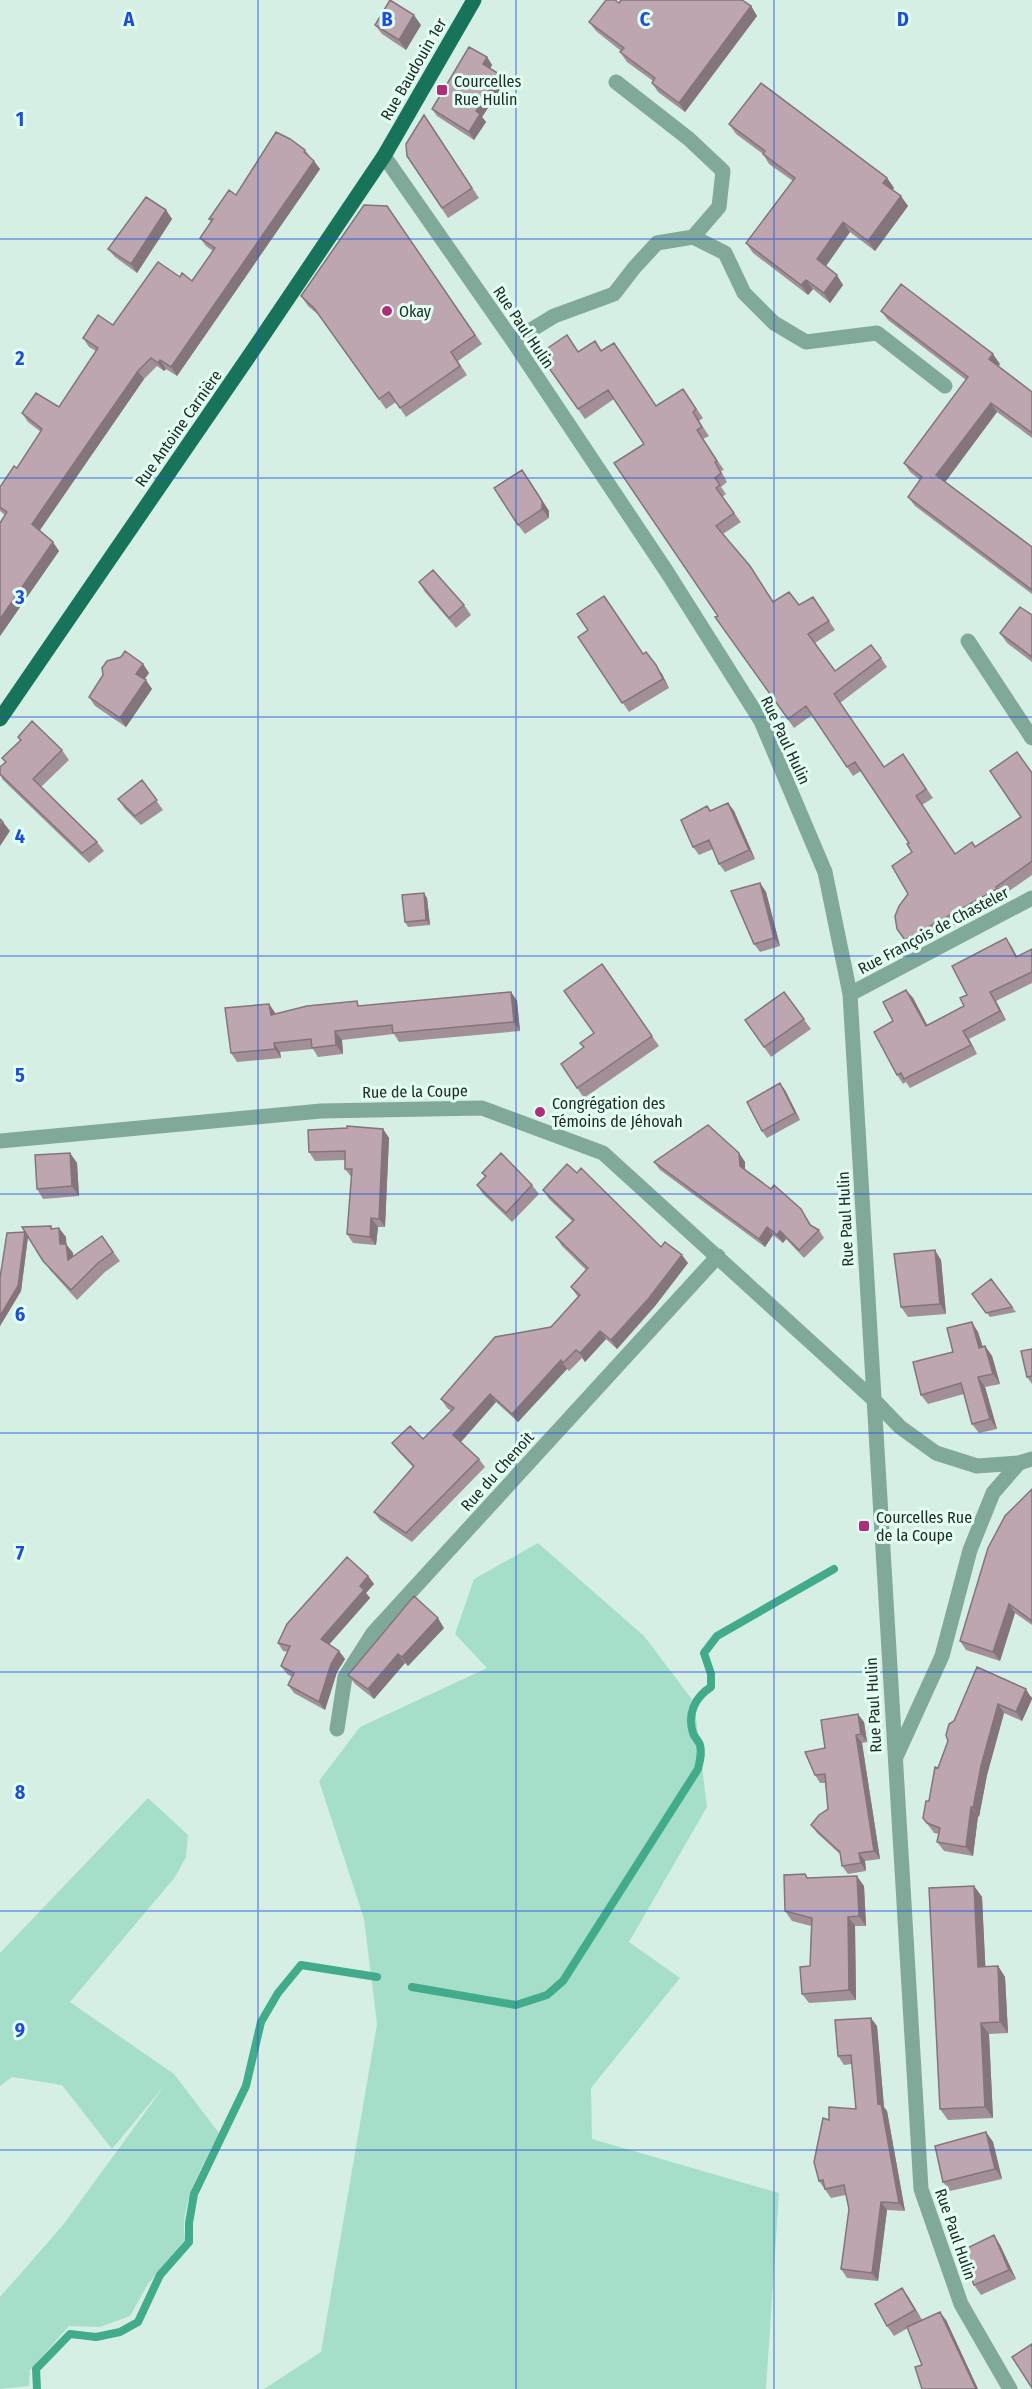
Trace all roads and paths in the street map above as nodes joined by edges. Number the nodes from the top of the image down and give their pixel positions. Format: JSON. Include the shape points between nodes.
{"nodes":[{"id":1,"x":474,"y":0,"type":"edge"},
{"id":2,"x":616,"y":82,"type":"dead end"},
{"id":3,"x":384,"y":156,"type":"junction"},
{"id":4,"x":693,"y":237,"type":"junction"},
{"id":5,"x":513,"y":341,"type":"junction"},
{"id":6,"x":945,"y":386,"type":"dead end"},
{"id":7,"x":968,"y":641,"type":"dead end"},
{"id":8,"x":0,"y":718,"type":"edge"},
{"id":9,"x":1032,"y":738,"type":"edge"},
{"id":10,"x":1032,"y":898,"type":"edge"},
{"id":11,"x":850,"y":994,"type":"junction"},
{"id":12,"x":0,"y":1141,"type":"edge"},
{"id":13,"x":718,"y":1256,"type":"junction"},
{"id":14,"x":873,"y":1399,"type":"junction"},
{"id":15,"x":1025,"y":1461,"type":"edge"},
{"id":16,"x":337,"y":1729,"type":"dead end"},
{"id":17,"x":895,"y":1760,"type":"junction"},
{"id":18,"x":1010,"y":2389,"type":"edge"}],
"edges":[{"from":1,"to":3,"type":"main road","name":"Rue Baudouin 1er"},
{"from":2,"to":4,"type":"street","via":[[723,171],[719,207]]},
{"from":3,"to":5,"type":"street","name":"Rue Paul Hulin"},
{"from":3,"to":8,"type":"main road","name":"Rue Antoine Carnière"},
{"from":4,"to":5,"type":"street","via":[[657,243],[614,294],[554,316]]},
{"from":4,"to":6,"type":"street","via":[[725,254],[744,292],[774,323],[806,342],[877,333]]},
{"from":5,"to":11,"type":"street","name":"Rue Paul Hulin","via":[[761,721],[825,872]]},
{"from":7,"to":9,"type":"street"},
{"from":10,"to":11,"type":"street","name":"Rue François de Chasteler"},
{"from":11,"to":14,"type":"street","name":"Rue Paul Hulin"},
{"from":12,"to":13,"type":"street","name":"Rue de la Coupe","via":[[321,1111],[482,1107],[603,1153]]},
{"from":13,"to":14,"type":"street","name":"Rue de la Coupe"},
{"from":13,"to":16,"type":"street","name":"Rue du Chenoit","via":[[373,1633],[345,1677]]},
{"from":14,"to":15,"type":"street","name":"Rue de la Coupe","via":[[900,1427],[936,1453],[976,1466]]},
{"from":14,"to":17,"type":"street","name":"Rue Paul Hulin"},
{"from":15,"to":17,"type":"street","via":[[993,1493],[970,1550],[942,1656]]},
{"from":17,"to":18,"type":"street","name":"Rue Paul Hulin","via":[[921,2189],[961,2304]]}]}
